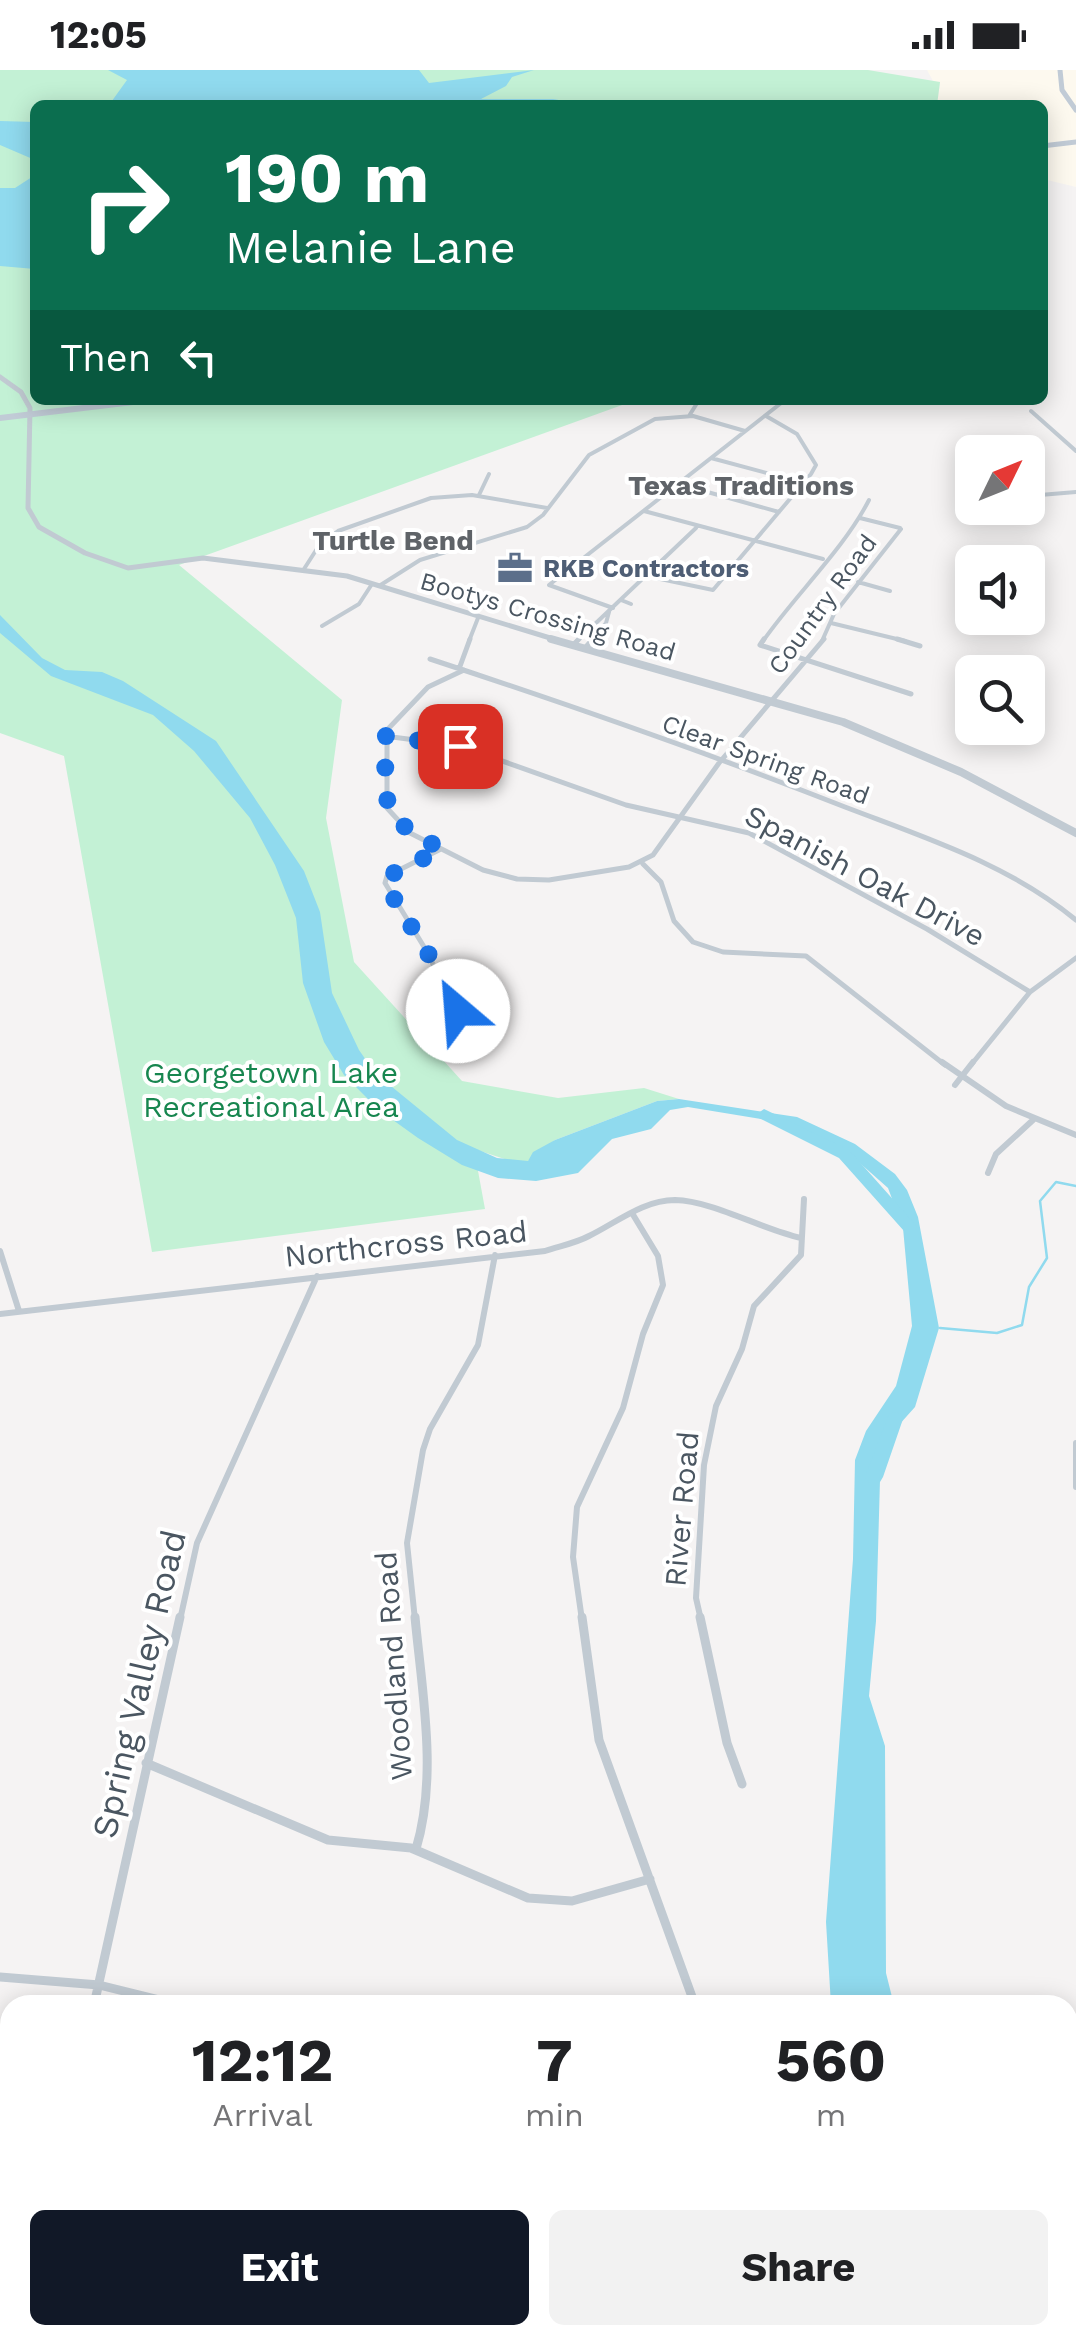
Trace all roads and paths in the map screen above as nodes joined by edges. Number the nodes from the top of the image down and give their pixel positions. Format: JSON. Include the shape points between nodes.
{"nodes":[{"id":1,"x":1060,"y":70,"type":"edge"},
{"id":2,"x":1076,"y":110,"type":"edge"},
{"id":3,"x":1076,"y":143,"type":"edge"},
{"id":4,"x":1048,"y":146,"type":"edge"},
{"id":5,"x":0,"y":377,"type":"edge"},
{"id":6,"x":107,"y":405,"type":"edge"},
{"id":7,"x":696,"y":405,"type":"edge"},
{"id":8,"x":778,"y":405,"type":"edge"},
{"id":9,"x":1031,"y":411,"type":"dead end"},
{"id":10,"x":689,"y":416,"type":"junction"},
{"id":11,"x":764,"y":416,"type":"junction"},
{"id":12,"x":0,"y":418,"type":"edge"},
{"id":13,"x":746,"y":431,"type":"junction"},
{"id":14,"x":1076,"y":451,"type":"edge"},
{"id":15,"x":711,"y":458,"type":"junction"},
{"id":16,"x":489,"y":474,"type":"dead end"},
{"id":17,"x":804,"y":483,"type":"junction"},
{"id":18,"x":678,"y":484,"type":"junction"},
{"id":19,"x":1076,"y":492,"type":"edge"},
{"id":20,"x":1045,"y":495,"type":"edge"},
{"id":21,"x":479,"y":496,"type":"junction"},
{"id":22,"x":869,"y":500,"type":"dead end"},
{"id":23,"x":546,"y":508,"type":"junction"},
{"id":24,"x":643,"y":510,"type":"junction"},
{"id":25,"x":779,"y":512,"type":"junction"},
{"id":26,"x":860,"y":518,"type":"junction"},
{"id":27,"x":696,"y":528,"type":"junction"},
{"id":28,"x":754,"y":542,"type":"junction"},
{"id":29,"x":823,"y":560,"type":"junction"},
{"id":30,"x":304,"y":569,"type":"junction"},
{"id":31,"x":646,"y":576,"type":"junction"},
{"id":32,"x":858,"y":582,"type":"junction"},
{"id":33,"x":376,"y":585,"type":"junction"},
{"id":34,"x":890,"y":591,"type":"dead end"},
{"id":35,"x":621,"y":600,"type":"junction"},
{"id":36,"x":631,"y":604,"type":"dead end"},
{"id":37,"x":611,"y":610,"type":"junction"},
{"id":38,"x":478,"y":618,"type":"junction"},
{"id":39,"x":831,"y":623,"type":"junction"},
{"id":40,"x":322,"y":626,"type":"dead end"},
{"id":41,"x":573,"y":646,"type":"junction"},
{"id":42,"x":920,"y":646,"type":"dead end"},
{"id":43,"x":584,"y":649,"type":"junction"},
{"id":44,"x":807,"y":658,"type":"junction"},
{"id":45,"x":430,"y":660,"type":"dead end"},
{"id":46,"x":461,"y":670,"type":"junction"},
{"id":47,"x":911,"y":694,"type":"dead end"},
{"id":48,"x":773,"y":702,"type":"junction"},
{"id":49,"x":385,"y":736,"type":"junction"},
{"id":50,"x":722,"y":760,"type":"junction"},
{"id":51,"x":680,"y":817,"type":"junction"},
{"id":52,"x":1076,"y":833,"type":"edge"},
{"id":53,"x":442,"y":849,"type":"junction"},
{"id":54,"x":642,"y":864,"type":"junction"},
{"id":55,"x":1076,"y":920,"type":"edge"},
{"id":56,"x":1076,"y":958,"type":"edge"},
{"id":57,"x":1030,"y":992,"type":"junction"},
{"id":58,"x":463,"y":1012,"type":"dead end"},
{"id":59,"x":964,"y":1077,"type":"junction"},
{"id":60,"x":955,"y":1085,"type":"dead end"},
{"id":61,"x":1032,"y":1120,"type":"junction"},
{"id":62,"x":1076,"y":1135,"type":"edge"},
{"id":63,"x":988,"y":1173,"type":"dead end"},
{"id":64,"x":804,"y":1199,"type":"dead end"},
{"id":65,"x":632,"y":1213,"type":"junction"},
{"id":66,"x":801,"y":1238,"type":"junction"},
{"id":67,"x":0,"y":1251,"type":"edge"},
{"id":68,"x":495,"y":1255,"type":"junction"},
{"id":69,"x":317,"y":1276,"type":"junction"},
{"id":70,"x":19,"y":1312,"type":"junction"},
{"id":71,"x":0,"y":1314,"type":"edge"},
{"id":72,"x":1076,"y":1443,"type":"edge"},
{"id":73,"x":1076,"y":1486,"type":"edge"},
{"id":74,"x":146,"y":1763,"type":"junction"},
{"id":75,"x":742,"y":1784,"type":"dead end"},
{"id":76,"x":416,"y":1849,"type":"junction"},
{"id":77,"x":650,"y":1879,"type":"junction"},
{"id":78,"x":0,"y":1977,"type":"edge"},
{"id":79,"x":99,"y":1985,"type":"junction"},
{"id":80,"x":96,"y":1995,"type":"edge"},
{"id":81,"x":140,"y":1995,"type":"edge"},
{"id":82,"x":691,"y":1995,"type":"edge"}],
"edges":[{"from":1,"to":2,"type":"main road","via":[[1062,90]]},
{"from":3,"to":4,"type":"main road"},
{"from":5,"to":30,"type":"street","name":"Bootys Crossing Road","via":[[30,408],[27,505],[48,534],[128,568],[204,558]]},
{"from":6,"to":12,"type":"main road","bridge":true},
{"from":7,"to":10,"type":"street"},
{"from":8,"to":11,"type":"street"},
{"from":9,"to":14,"type":"street"},
{"from":10,"to":13,"type":"street"},
{"from":10,"to":23,"type":"street","via":[[656,418],[594,451]]},
{"from":11,"to":13,"type":"street"},
{"from":11,"to":17,"type":"street","via":[[791,428],[814,458]]},
{"from":13,"to":15,"type":"street"},
{"from":15,"to":17,"type":"street"},
{"from":15,"to":18,"type":"street"},
{"from":16,"to":21,"type":"street"},
{"from":17,"to":25,"type":"street"},
{"from":18,"to":24,"type":"street"},
{"from":18,"to":25,"type":"street"},
{"from":19,"to":20,"type":"street"},
{"from":21,"to":23,"type":"street"},
{"from":21,"to":30,"type":"street","via":[[431,498],[338,531]]},
{"from":22,"to":26,"type":"street"},
{"from":23,"to":33,"type":"street","via":[[520,530],[420,560]]},
{"from":24,"to":27,"type":"street"},
{"from":24,"to":37,"type":"street","via":[[549,585]]},
{"from":25,"to":28,"type":"street"},
{"from":26,"to":29,"type":"street"},
{"from":26,"to":32,"type":"street","name":"Country Road","via":[[901,528]]},
{"from":27,"to":28,"type":"street"},
{"from":27,"to":31,"type":"street"},
{"from":28,"to":29,"type":"street"},
{"from":28,"to":31,"type":"street","via":[[713,590]]},
{"from":29,"to":44,"type":"street","via":[[760,644]]},
{"from":30,"to":33,"type":"street","name":"Bootys Crossing Road"},
{"from":31,"to":35,"type":"street"},
{"from":32,"to":34,"type":"street"},
{"from":32,"to":39,"type":"street","name":"Country Road"},
{"from":33,"to":38,"type":"street","name":"Bootys Crossing Road"},
{"from":33,"to":40,"type":"street"},
{"from":35,"to":36,"type":"street"},
{"from":35,"to":37,"type":"street"},
{"from":37,"to":41,"type":"street"},
{"from":37,"to":43,"type":"street"},
{"from":38,"to":41,"type":"street","name":"Bootys Crossing Road"},
{"from":38,"to":46,"type":"street"},
{"from":39,"to":42,"type":"street"},
{"from":39,"to":44,"type":"street","name":"Country Road"},
{"from":41,"to":43,"type":"street","name":"Bootys Crossing Road"},
{"from":43,"to":48,"type":"street","name":"Bootys Crossing Road"},
{"from":44,"to":47,"type":"street"},
{"from":44,"to":48,"type":"street","name":"Country Road"},
{"from":45,"to":46,"type":"street","name":"Clear Spring Road"},
{"from":46,"to":49,"type":"street","via":[[420,693]]},
{"from":46,"to":50,"type":"street","name":"Clear Spring Road"},
{"from":48,"to":50,"type":"street","name":"Country Road"},
{"from":48,"to":52,"type":"street","name":"Bootys Crossing Road","via":[[920,753]]},
{"from":49,"to":51,"type":"street","name":"Spanish Oak Drive","via":[[460,746]]},
{"from":49,"to":53,"type":"street","via":[[390,814]]},
{"from":50,"to":51,"type":"street","name":"Country Road"},
{"from":50,"to":55,"type":"street","name":"Clear Spring Road","via":[[1002,870]]},
{"from":51,"to":54,"type":"street","name":"Country Road"},
{"from":51,"to":57,"type":"street","name":"Spanish Oak Drive","via":[[759,838]]},
{"from":53,"to":54,"type":"street","via":[[493,874],[530,880]]},
{"from":53,"to":58,"type":"street","via":[[385,884],[449,1002]]},
{"from":54,"to":59,"type":"street","via":[[666,886],[676,923],[692,941],[724,953],[806,956]]},
{"from":56,"to":57,"type":"street"},
{"from":57,"to":59,"type":"street"},
{"from":59,"to":60,"type":"street"},
{"from":59,"to":61,"type":"street"},
{"from":61,"to":62,"type":"street"},
{"from":61,"to":63,"type":"street","via":[[996,1154]]},
{"from":64,"to":66,"type":"street","name":"River Road"},
{"from":65,"to":66,"type":"street","name":"Northcross Road","via":[[657,1201],[699,1204]]},
{"from":65,"to":68,"type":"street","name":"Northcross Road","via":[[562,1247]]},
{"from":65,"to":77,"type":"street","via":[[658,1256],[663,1285],[623,1408],[577,1507],[573,1540],[599,1740]]},
{"from":66,"to":75,"type":"street","name":"River Road","via":[[801,1255],[754,1306],[716,1406],[704,1465],[696,1598]]},
{"from":67,"to":70,"type":"street"},
{"from":68,"to":69,"type":"street","name":"Northcross Road"},
{"from":68,"to":76,"type":"street","name":"Woodland Road","via":[[483,1332],[430,1430],[407,1540],[426,1744],[424,1822]]},
{"from":69,"to":70,"type":"street","name":"Northcross Road"},
{"from":69,"to":74,"type":"street","name":"Spring Valley Road","via":[[197,1542]]},
{"from":70,"to":71,"type":"street","name":"Northcross Road"},
{"from":72,"to":73,"type":"street"},
{"from":74,"to":76,"type":"street","via":[[328,1840]]},
{"from":74,"to":79,"type":"street","name":"Spring Valley Road"},
{"from":76,"to":77,"type":"street","via":[[548,1903]]},
{"from":77,"to":82,"type":"street"},
{"from":78,"to":79,"type":"street"},
{"from":79,"to":80,"type":"street","name":"Spring Valley Road"},
{"from":79,"to":81,"type":"street"}]}
